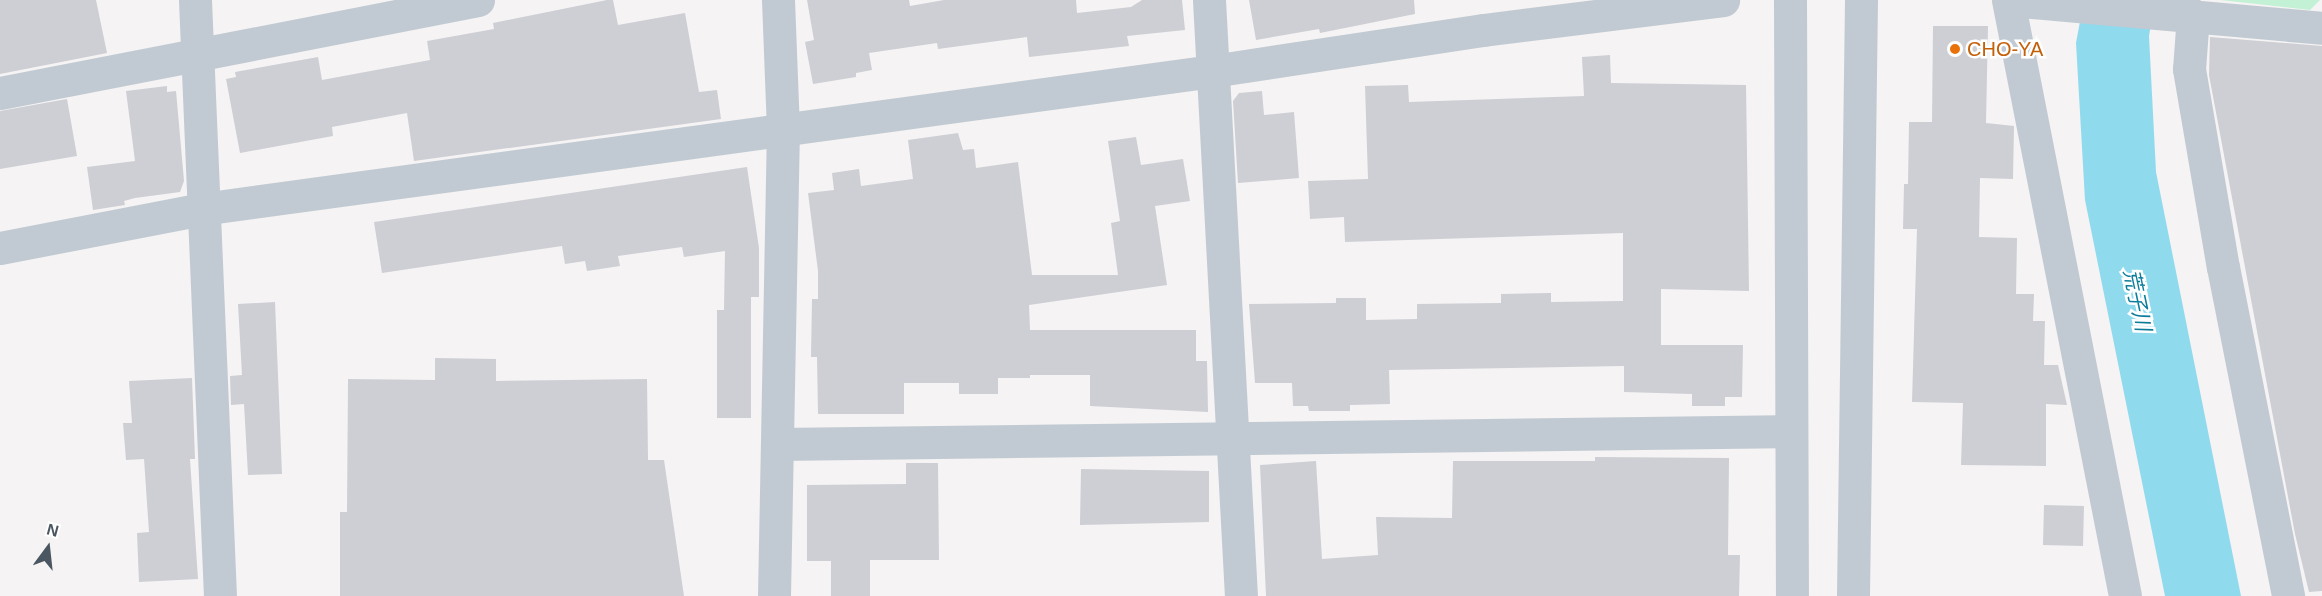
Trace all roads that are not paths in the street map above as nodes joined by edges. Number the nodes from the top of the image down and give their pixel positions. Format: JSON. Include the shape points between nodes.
{"nodes":[{"id":1,"x":195,"y":0,"type":"edge"},
{"id":2,"x":478,"y":0,"type":"edge"},
{"id":3,"x":778,"y":0,"type":"edge"},
{"id":4,"x":1209,"y":0,"type":"edge"},
{"id":5,"x":1724,"y":0,"type":"edge"},
{"id":6,"x":1790,"y":0,"type":"edge"},
{"id":7,"x":1861,"y":0,"type":"edge"},
{"id":8,"x":2009,"y":0,"type":"edge"},
{"id":9,"x":2181,"y":14,"type":"junction"},
{"id":10,"x":1487,"y":15,"type":"edge"},
{"id":11,"x":2322,"y":28,"type":"edge"},
{"id":12,"x":196,"y":54,"type":"junction"},
{"id":13,"x":1212,"y":71,"type":"junction"},
{"id":14,"x":0,"y":93,"type":"edge"},
{"id":15,"x":783,"y":130,"type":"junction"},
{"id":16,"x":202,"y":209,"type":"junction"},
{"id":17,"x":0,"y":249,"type":"edge"},
{"id":18,"x":1791,"y":431,"type":"junction"},
{"id":19,"x":1232,"y":438,"type":"junction"},
{"id":20,"x":777,"y":444,"type":"junction"},
{"id":21,"x":220,"y":596,"type":"edge"},
{"id":22,"x":774,"y":596,"type":"edge"},
{"id":23,"x":1241,"y":596,"type":"edge"},
{"id":24,"x":1792,"y":596,"type":"edge"},
{"id":25,"x":1853,"y":596,"type":"edge"},
{"id":26,"x":2125,"y":596,"type":"edge"},
{"id":27,"x":2288,"y":596,"type":"edge"}],
"edges":[{"from":1,"to":12,"type":"street"},
{"from":2,"to":12,"type":"street"},
{"from":3,"to":15,"type":"street"},
{"from":4,"to":13,"type":"street"},
{"from":5,"to":10,"type":"street"},
{"from":6,"to":18,"type":"street"},
{"from":7,"to":25,"type":"street"},
{"from":8,"to":9,"type":"street"},
{"from":8,"to":26,"type":"street"},
{"from":9,"to":11,"type":"street"},
{"from":9,"to":27,"type":"street","via":[[2223,267]]},
{"from":10,"to":13,"type":"street"},
{"from":12,"to":14,"type":"street"},
{"from":12,"to":16,"type":"street"},
{"from":13,"to":15,"type":"street"},
{"from":13,"to":19,"type":"street"},
{"from":15,"to":16,"type":"street"},
{"from":15,"to":20,"type":"street"},
{"from":16,"to":17,"type":"street"},
{"from":16,"to":21,"type":"street"},
{"from":18,"to":19,"type":"street"},
{"from":18,"to":24,"type":"street"},
{"from":19,"to":20,"type":"street"},
{"from":19,"to":23,"type":"street"},
{"from":20,"to":22,"type":"street"}]}
